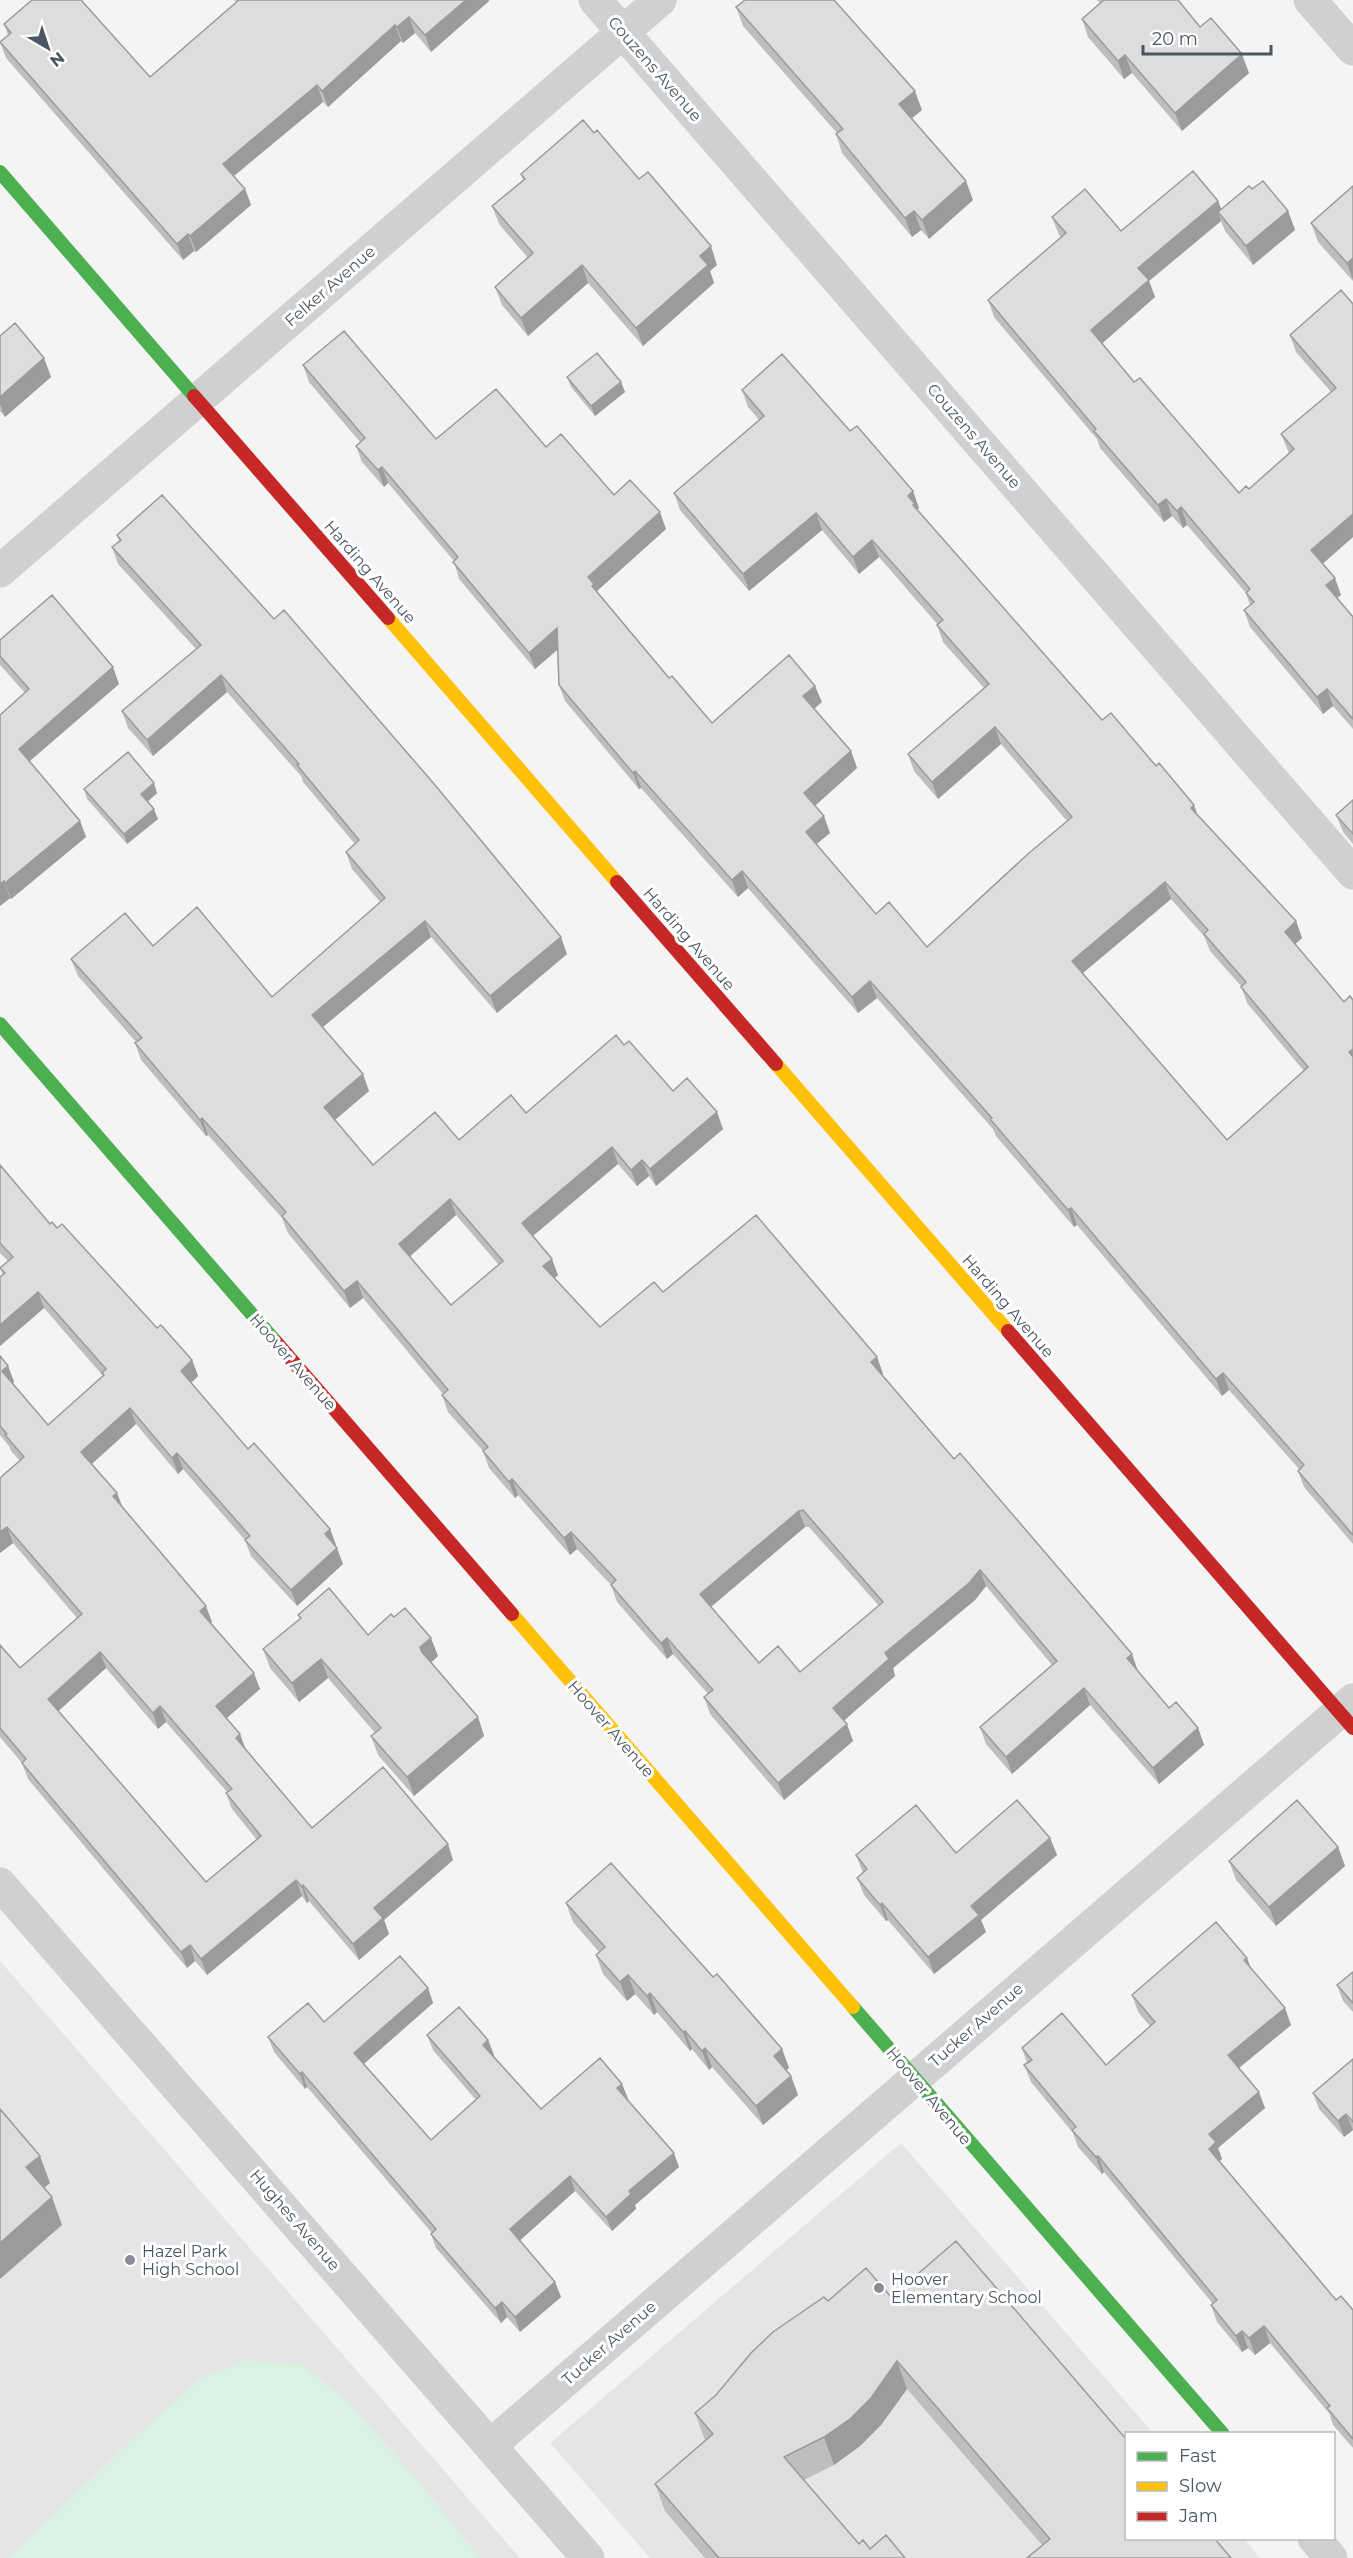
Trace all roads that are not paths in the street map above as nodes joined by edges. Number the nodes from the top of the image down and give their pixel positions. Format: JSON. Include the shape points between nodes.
{"nodes":[{"id":1,"x":595,"y":0,"type":"edge"},
{"id":2,"x":660,"y":0,"type":"edge"},
{"id":3,"x":1310,"y":0,"type":"edge"},
{"id":4,"x":623,"y":32,"type":"junction"},
{"id":5,"x":1353,"y":49,"type":"edge"},
{"id":6,"x":0,"y":172,"type":"edge"},
{"id":7,"x":198,"y":399,"type":"junction"},
{"id":8,"x":0,"y":571,"type":"edge"},
{"id":9,"x":1353,"y":873,"type":"edge"},
{"id":10,"x":0,"y":1024,"type":"edge"},
{"id":11,"x":1348,"y":1713,"type":"edge"},
{"id":12,"x":0,"y":1884,"type":"edge"},
{"id":13,"x":914,"y":2078,"type":"junction"},
{"id":14,"x":1222,"y":2432,"type":"edge"},
{"id":15,"x":491,"y":2445,"type":"junction"},
{"id":16,"x":1316,"y":2540,"type":"edge"},
{"id":17,"x":588,"y":2558,"type":"edge"},
{"id":18,"x":1331,"y":2558,"type":"edge"}],
"edges":[{"from":1,"to":4,"type":"street","name":"Couzens Avenue"},
{"from":2,"to":4,"type":"street","name":"Felker Avenue"},
{"from":3,"to":5,"type":"street"},
{"from":4,"to":7,"type":"street","name":"Felker Avenue"},
{"from":4,"to":9,"type":"street","name":"Couzens Avenue"},
{"from":6,"to":7,"type":"street","name":"Harding Avenue"},
{"from":7,"to":8,"type":"street","name":"Felker Avenue"},
{"from":7,"to":11,"type":"street","name":"Harding Avenue"},
{"from":10,"to":13,"type":"street","name":"Hoover Avenue"},
{"from":11,"to":13,"type":"street","name":"Tucker Avenue"},
{"from":12,"to":15,"type":"street","name":"Hughes Avenue"},
{"from":13,"to":14,"type":"street","name":"Hoover Avenue"},
{"from":13,"to":15,"type":"street","name":"Tucker Avenue"},
{"from":15,"to":17,"type":"street","name":"Hughes Avenue"},
{"from":16,"to":18,"type":"street"}]}
